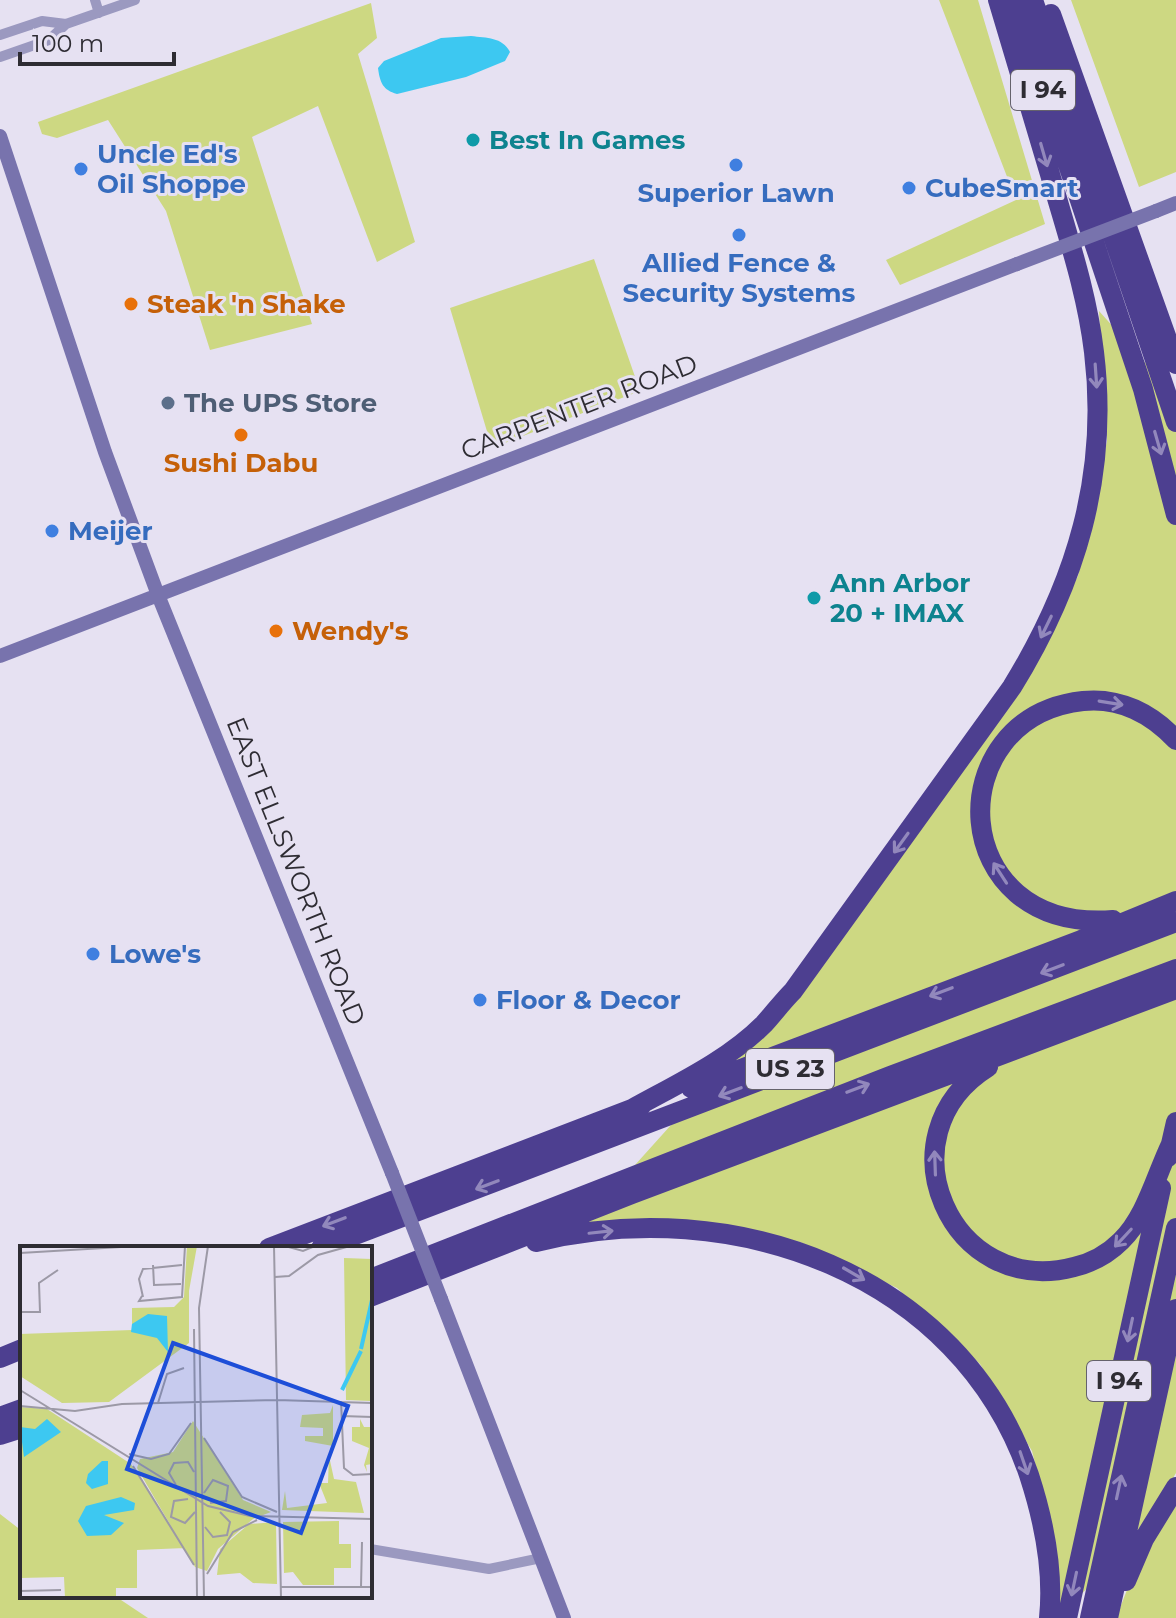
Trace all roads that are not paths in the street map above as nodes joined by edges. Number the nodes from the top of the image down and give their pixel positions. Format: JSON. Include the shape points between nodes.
{"nodes":[{"id":1,"x":95,"y":0,"type":"edge"},
{"id":2,"x":135,"y":0,"type":"edge"},
{"id":3,"x":998,"y":0,"type":"edge"},
{"id":4,"x":1013,"y":0,"type":"edge"},
{"id":5,"x":1033,"y":0,"type":"edge"},
{"id":6,"x":1046,"y":0,"type":"edge"},
{"id":7,"x":99,"y":13,"type":"junction"},
{"id":8,"x":66,"y":24,"type":"junction"},
{"id":9,"x":0,"y":35,"type":"edge"},
{"id":10,"x":0,"y":57,"type":"edge"},
{"id":11,"x":0,"y":136,"type":"edge"},
{"id":12,"x":1176,"y":203,"type":"edge"},
{"id":13,"x":1147,"y":280,"type":"junction"},
{"id":14,"x":1176,"y":339,"type":"edge"},
{"id":15,"x":1176,"y":364,"type":"edge"},
{"id":16,"x":1176,"y":422,"type":"edge"},
{"id":17,"x":1176,"y":515,"type":"edge"},
{"id":18,"x":158,"y":595,"type":"junction"},
{"id":19,"x":0,"y":656,"type":"edge"},
{"id":20,"x":1176,"y":740,"type":"edge"},
{"id":21,"x":1174,"y":912,"type":"edge"},
{"id":22,"x":1141,"y":915,"type":"junction"},
{"id":23,"x":1172,"y":981,"type":"edge"},
{"id":24,"x":1022,"y":1047,"type":"junction"},
{"id":25,"x":632,"y":1109,"type":"junction"},
{"id":26,"x":1176,"y":1122,"type":"edge"},
{"id":27,"x":1171,"y":1144,"type":"junction"},
{"id":28,"x":1176,"y":1228,"type":"edge"},
{"id":29,"x":274,"y":1246,"type":"edge"},
{"id":30,"x":326,"y":1246,"type":"edge"},
{"id":31,"x":470,"y":1257,"type":"junction"},
{"id":32,"x":372,"y":1278,"type":"edge"},
{"id":33,"x":372,"y":1296,"type":"edge"},
{"id":34,"x":1176,"y":1309,"type":"edge"},
{"id":35,"x":20,"y":1350,"type":"edge"},
{"id":36,"x":0,"y":1358,"type":"edge"},
{"id":37,"x":20,"y":1363,"type":"edge"},
{"id":38,"x":0,"y":1371,"type":"edge"},
{"id":39,"x":20,"y":1410,"type":"edge"},
{"id":40,"x":0,"y":1417,"type":"edge"},
{"id":41,"x":20,"y":1429,"type":"edge"},
{"id":42,"x":0,"y":1435,"type":"edge"},
{"id":43,"x":1176,"y":1487,"type":"edge"},
{"id":44,"x":372,"y":1549,"type":"edge"},
{"id":45,"x":541,"y":1558,"type":"junction"},
{"id":46,"x":564,"y":1618,"type":"edge"},
{"id":47,"x":1049,"y":1618,"type":"edge"},
{"id":48,"x":1067,"y":1618,"type":"edge"},
{"id":49,"x":1090,"y":1618,"type":"edge"},
{"id":50,"x":1110,"y":1618,"type":"edge"}],
"edges":[{"from":1,"to":7,"type":"street"},
{"from":2,"to":7,"type":"street"},
{"from":3,"to":25,"type":"highway","one_way":true,"via":[[1072,248],[1094,350],[1097,433],[1080,540],[1062,594],[1012,687],[793,991],[730,1051]]},
{"from":4,"to":17,"type":"highway","number":"I 94","one_way":true,"via":[[1143,389]]},
{"from":5,"to":16,"type":"highway","number":"I 94"},
{"from":6,"to":13,"type":"highway"},
{"from":7,"to":8,"type":"street"},
{"from":8,"to":9,"type":"street","via":[[42,21]]},
{"from":8,"to":10,"type":"street","via":[[49,40]]},
{"from":11,"to":18,"type":"main road","name":"EAST ELLSWORTH ROAD"},
{"from":12,"to":18,"type":"main road","name":"CARPENTER ROAD","bridge":true},
{"from":13,"to":14,"type":"highway"},
{"from":13,"to":15,"type":"highway"},
{"from":18,"to":19,"type":"main road","name":"CARPENTER ROAD"},
{"from":18,"to":45,"type":"main road","name":"EAST ELLSWORTH ROAD","bridge":true},
{"from":22,"to":20,"type":"highway","one_way":true,"via":[[1091,922],[1045,913],[1025,902],[1006,884],[988,852],[980,814],[984,785],[1007,739],[1025,722],[1068,703],[1117,702],[1160,723]]},
{"from":21,"to":22,"type":"highway"},
{"from":21,"to":30,"type":"highway","number":"US 23","one_way":true},
{"from":22,"to":25,"type":"highway","one_way":true},
{"from":23,"to":24,"type":"highway"},
{"from":32,"to":23,"type":"highway","number":"US 23","one_way":true,"via":[[875,1082]]},
{"from":27,"to":24,"type":"highway","one_way":true,"via":[[1136,1223],[1107,1253],[1084,1265],[1034,1271],[1007,1265],[979,1250],[961,1233],[937,1189],[935,1139],[945,1110],[961,1087]]},
{"from":24,"to":31,"type":"highway"},
{"from":25,"to":29,"type":"highway","one_way":true},
{"from":26,"to":27,"type":"highway","number":"I 94"},
{"from":27,"to":48,"type":"highway","number":"I 94","one_way":true},
{"from":49,"to":28,"type":"highway","number":"I 94","one_way":true},
{"from":31,"to":33,"type":"highway"},
{"from":31,"to":47,"type":"highway","one_way":true,"via":[[585,1233],[680,1230],[747,1237],[798,1251],[881,1290],[920,1318],[963,1360],[1020,1450],[1049,1558]]},
{"from":34,"to":50,"type":"highway"},
{"from":35,"to":36,"type":"highway"},
{"from":37,"to":38,"type":"highway"},
{"from":39,"to":40,"type":"highway"},
{"from":41,"to":42,"type":"highway"},
{"from":43,"to":50,"type":"highway","via":[[1144,1539]]},
{"from":44,"to":45,"type":"street","via":[[489,1569]]},
{"from":45,"to":46,"type":"main road","name":"EAST ELLSWORTH ROAD"}]}
